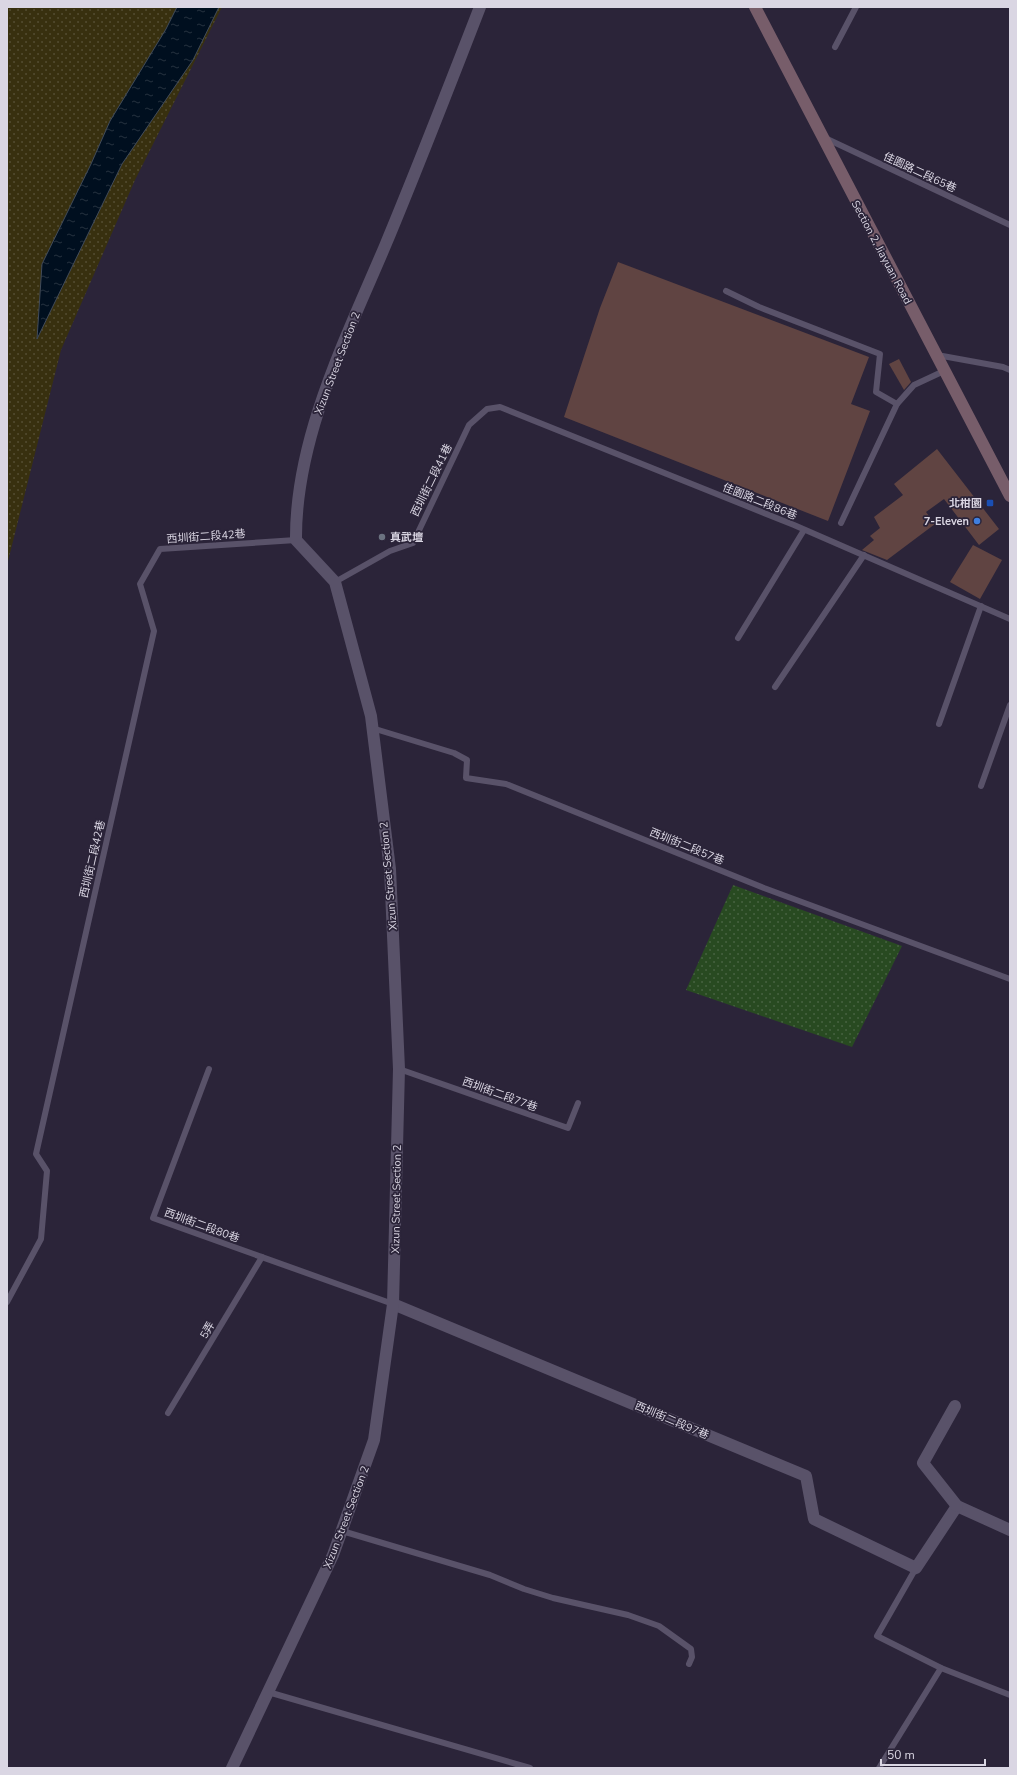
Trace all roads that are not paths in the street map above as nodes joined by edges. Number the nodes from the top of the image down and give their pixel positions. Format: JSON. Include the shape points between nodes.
{"nodes":[{"id":1,"x":480,"y":7,"type":"edge"},
{"id":2,"x":755,"y":7,"type":"edge"},
{"id":3,"x":856,"y":7,"type":"edge"},
{"id":4,"x":835,"y":47,"type":"dead end"},
{"id":5,"x":821,"y":136,"type":"junction"},
{"id":6,"x":1010,"y":225,"type":"edge"},
{"id":7,"x":726,"y":291,"type":"dead end"},
{"id":8,"x":936,"y":355,"type":"junction"},
{"id":9,"x":1010,"y":370,"type":"edge"},
{"id":10,"x":944,"y":371,"type":"junction"},
{"id":11,"x":897,"y":404,"type":"junction"},
{"id":12,"x":500,"y":407,"type":"joint"},
{"id":13,"x":1010,"y":496,"type":"edge"},
{"id":14,"x":841,"y":523,"type":"dead end"},
{"id":15,"x":804,"y":530,"type":"junction"},
{"id":16,"x":296,"y":540,"type":"junction"},
{"id":17,"x":864,"y":555,"type":"junction"},
{"id":18,"x":335,"y":582,"type":"junction"},
{"id":19,"x":981,"y":606,"type":"junction"},
{"id":20,"x":1010,"y":618,"type":"edge"},
{"id":21,"x":738,"y":638,"type":"dead end"},
{"id":22,"x":775,"y":687,"type":"dead end"},
{"id":23,"x":1010,"y":705,"type":"edge"},
{"id":24,"x":939,"y":724,"type":"dead end"},
{"id":25,"x":372,"y":728,"type":"junction"},
{"id":26,"x":981,"y":786,"type":"dead end"},
{"id":27,"x":1010,"y":979,"type":"edge"},
{"id":28,"x":399,"y":1068,"type":"junction"},
{"id":29,"x":209,"y":1069,"type":"dead end"},
{"id":30,"x":578,"y":1103,"type":"dead end"},
{"id":31,"x":262,"y":1257,"type":"junction"},
{"id":32,"x":7,"y":1302,"type":"edge"},
{"id":33,"x":393,"y":1304,"type":"junction"},
{"id":34,"x":955,"y":1406,"type":"dead end"},
{"id":35,"x":168,"y":1413,"type":"dead end"},
{"id":36,"x":957,"y":1506,"type":"junction"},
{"id":37,"x":1010,"y":1530,"type":"edge"},
{"id":38,"x":342,"y":1531,"type":"junction"},
{"id":39,"x":916,"y":1568,"type":"junction"},
{"id":40,"x":689,"y":1664,"type":"dead end"},
{"id":41,"x":941,"y":1668,"type":"junction"},
{"id":42,"x":268,"y":1692,"type":"junction"},
{"id":43,"x":1010,"y":1695,"type":"edge"},
{"id":44,"x":232,"y":1768,"type":"edge"},
{"id":45,"x":530,"y":1768,"type":"edge"},
{"id":46,"x":879,"y":1768,"type":"edge"}],
"edges":[{"from":1,"to":16,"type":"street","name":"Xizun Street Section 2","via":[[433,130],[328,380],[312,428],[296,511]]},
{"from":2,"to":5,"type":"street","name":"Section 2, Jiayuan Road"},
{"from":3,"to":4,"type":"lane"},
{"from":5,"to":6,"type":"lane","name":"佳園路二段65巷"},
{"from":5,"to":8,"type":"street","name":"Section 2, Jiayuan Road"},
{"from":7,"to":11,"type":"lane","via":[[758,307],[880,354],[876,392]]},
{"from":8,"to":9,"type":"lane"},
{"from":8,"to":10,"type":"street","name":"Section 2, Jiayuan Road"},
{"from":10,"to":11,"type":"lane","via":[[914,384]]},
{"from":10,"to":13,"type":"street","name":"Section 2, Jiayuan Road"},
{"from":11,"to":14,"type":"lane"},
{"from":12,"to":15,"type":"lane","name":"佳園路二段86巷"},
{"from":12,"to":18,"type":"lane","name":"西圳街二段41巷","via":[[487,409],[469,425],[413,543],[390,551]]},
{"from":15,"to":17,"type":"lane","name":"佳園路二段86巷"},
{"from":15,"to":21,"type":"lane"},
{"from":16,"to":18,"type":"street","name":"Xizun Street Section 2"},
{"from":16,"to":32,"type":"lane","name":"西圳街二段42巷","via":[[160,549],[140,584],[154,632],[36,1154],[47,1171],[41,1239]]},
{"from":17,"to":19,"type":"lane","name":"佳園路二段86巷"},
{"from":17,"to":22,"type":"lane"},
{"from":18,"to":25,"type":"street","name":"Xizun Street Section 2"},
{"from":19,"to":20,"type":"lane","name":"佳園路二段86巷"},
{"from":19,"to":24,"type":"lane"},
{"from":23,"to":26,"type":"lane"},
{"from":25,"to":27,"type":"lane","name":"西圳街二段57巷","via":[[454,753],[467,760],[466,778],[506,784],[764,888]]},
{"from":25,"to":28,"type":"street","name":"Xizun Street Section 2","via":[[390,870]]},
{"from":28,"to":30,"type":"lane","name":"西圳街二段77巷","via":[[568,1128]]},
{"from":28,"to":33,"type":"street","name":"Xizun Street Section 2"},
{"from":29,"to":31,"type":"lane","name":"西圳街二段80巷","via":[[153,1218]]},
{"from":31,"to":33,"type":"lane","name":"西圳街二段80巷"},
{"from":31,"to":35,"type":"lane","name":"5弄"},
{"from":33,"to":38,"type":"street","name":"Xizun Street Section 2","via":[[374,1440]]},
{"from":33,"to":39,"type":"street","name":"西圳街二段97巷","via":[[806,1476],[814,1519]]},
{"from":34,"to":36,"type":"street","via":[[922,1463]]},
{"from":36,"to":37,"type":"street"},
{"from":36,"to":39,"type":"street"},
{"from":38,"to":40,"type":"lane","via":[[490,1575],[553,1598],[628,1615],[659,1626],[691,1649],[692,1657]]},
{"from":38,"to":42,"type":"street","name":"Xizun Street Section 2"},
{"from":39,"to":41,"type":"lane","via":[[877,1636]]},
{"from":41,"to":43,"type":"lane"},
{"from":41,"to":46,"type":"lane"},
{"from":42,"to":44,"type":"street","name":"Xizun Street Section 2"},
{"from":42,"to":45,"type":"lane"}]}
